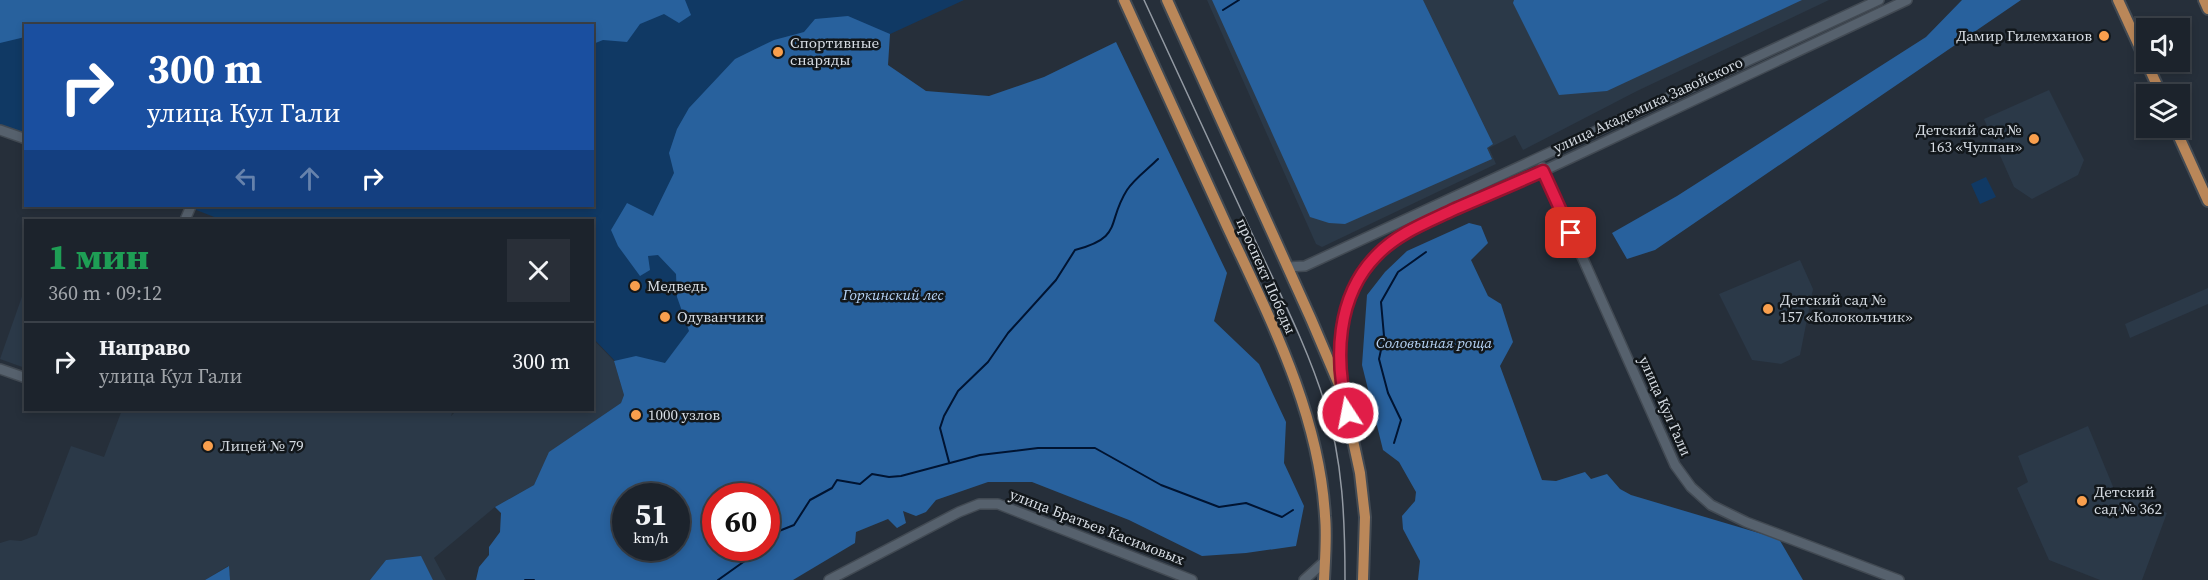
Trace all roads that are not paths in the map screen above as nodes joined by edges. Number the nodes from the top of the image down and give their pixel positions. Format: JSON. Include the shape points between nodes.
{"nodes":[{"id":1,"x":1124,"y":0,"type":"edge"},
{"id":2,"x":1167,"y":0,"type":"edge"},
{"id":3,"x":1879,"y":0,"type":"edge"},
{"id":4,"x":1907,"y":0,"type":"edge"},
{"id":5,"x":2118,"y":0,"type":"edge"},
{"id":6,"x":2204,"y":0,"type":"edge"},
{"id":7,"x":2208,"y":9,"type":"edge"},
{"id":8,"x":2156,"y":84,"type":"edge"},
{"id":9,"x":0,"y":130,"type":"edge"},
{"id":10,"x":24,"y":138,"type":"edge"},
{"id":11,"x":2180,"y":138,"type":"edge"},
{"id":12,"x":1538,"y":159,"type":"junction"},
{"id":13,"x":1543,"y":171,"type":"junction"},
{"id":14,"x":2208,"y":201,"type":"edge"},
{"id":15,"x":1287,"y":267,"type":"junction"},
{"id":16,"x":0,"y":369,"type":"edge"},
{"id":17,"x":24,"y":377,"type":"edge"},
{"id":18,"x":1343,"y":394,"type":"junction"},
{"id":19,"x":1325,"y":561,"type":"junction"},
{"id":20,"x":829,"y":580,"type":"edge"},
{"id":21,"x":1192,"y":580,"type":"edge"},
{"id":22,"x":1304,"y":580,"type":"edge"},
{"id":23,"x":1324,"y":580,"type":"edge"},
{"id":24,"x":1363,"y":580,"type":"edge"},
{"id":25,"x":1899,"y":580,"type":"edge"}],
"edges":[{"from":1,"to":19,"type":"main road","name":"проспект Победы","via":[[1295,381],[1316,454],[1325,515]]},
{"from":2,"to":15,"type":"main road","name":"проспект Победы"},
{"from":3,"to":12,"type":"street","name":"улица Академика Завойского"},
{"from":4,"to":13,"type":"street","name":"улица Академика Завойского"},
{"from":5,"to":8,"type":"main road"},
{"from":6,"to":7,"type":"main road"},
{"from":9,"to":10,"type":"street"},
{"from":11,"to":14,"type":"main road"},
{"from":12,"to":13,"type":"street","name":"улица Кул Гали"},
{"from":12,"to":15,"type":"street","name":"улица Академика Завойского","via":[[1305,266]]},
{"from":13,"to":18,"type":"street","name":"улица Академика Завойского","via":[[1419,225],[1377,255],[1358,281],[1346,308],[1340,336]]},
{"from":13,"to":25,"type":"street","name":"улица Кул Гали","via":[[1675,465],[1691,487],[1711,505],[1746,522]]},
{"from":15,"to":18,"type":"main road","name":"проспект Победы"},
{"from":16,"to":17,"type":"street"},
{"from":18,"to":24,"type":"main road","name":"проспект Победы","via":[[1363,495]]},
{"from":19,"to":22,"type":"street"},
{"from":19,"to":23,"type":"main road","name":"проспект Победы"},
{"from":20,"to":21,"type":"street","name":"улица Братьев Касимовых","via":[[959,512],[979,504],[998,504]]}]}
